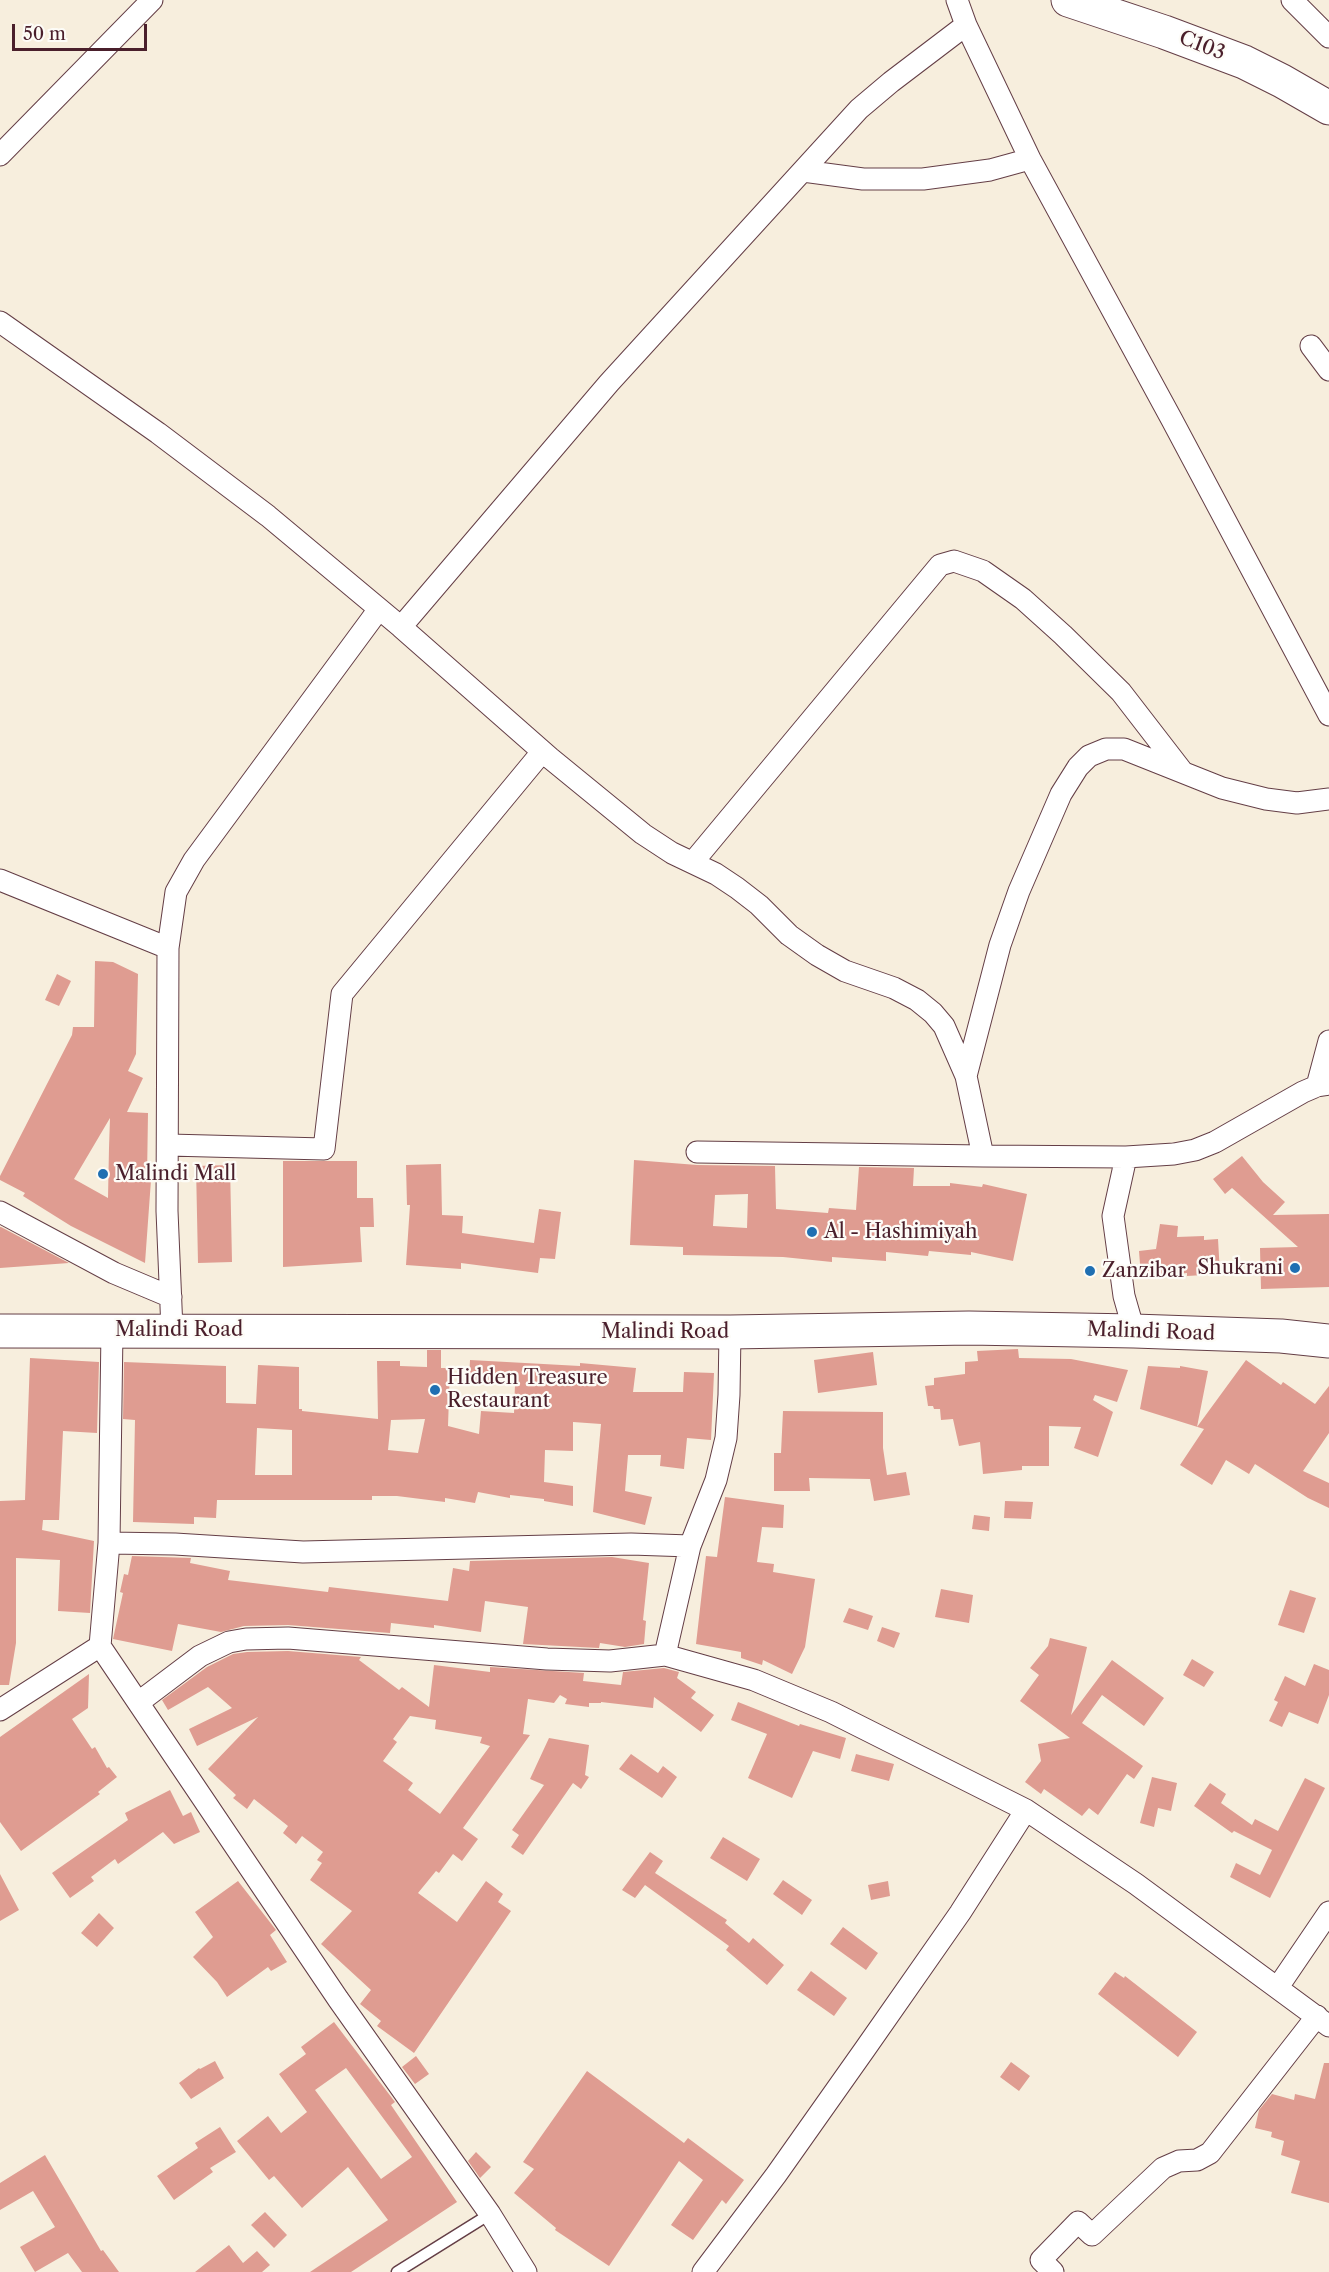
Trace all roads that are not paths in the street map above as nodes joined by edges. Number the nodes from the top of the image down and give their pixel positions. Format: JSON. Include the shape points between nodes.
{"nodes":[{"id":1,"x":152,"y":0,"type":"edge"},
{"id":2,"x":957,"y":0,"type":"edge"},
{"id":3,"x":1068,"y":0,"type":"edge"},
{"id":4,"x":1292,"y":0,"type":"edge"},
{"id":5,"x":966,"y":25,"type":"junction"},
{"id":6,"x":1329,"y":37,"type":"edge"},
{"id":7,"x":1327,"y":103,"type":"edge"},
{"id":8,"x":0,"y":155,"type":"edge"},
{"id":9,"x":1030,"y":159,"type":"junction"},
{"id":10,"x":803,"y":171,"type":"junction"},
{"id":11,"x":0,"y":322,"type":"edge"},
{"id":12,"x":1311,"y":346,"type":"dead end"},
{"id":13,"x":1329,"y":370,"type":"edge"},
{"id":14,"x":379,"y":609,"type":"junction"},
{"id":15,"x":401,"y":627,"type":"junction"},
{"id":16,"x":1329,"y":715,"type":"edge"},
{"id":17,"x":542,"y":752,"type":"junction"},
{"id":18,"x":1182,"y":771,"type":"junction"},
{"id":19,"x":1329,"y":799,"type":"edge"},
{"id":20,"x":693,"y":862,"type":"junction"},
{"id":21,"x":0,"y":880,"type":"edge"},
{"id":22,"x":168,"y":948,"type":"junction"},
{"id":23,"x":1329,"y":1041,"type":"edge"},
{"id":24,"x":966,"y":1076,"type":"junction"},
{"id":25,"x":1323,"y":1085,"type":"edge"},
{"id":26,"x":169,"y":1145,"type":"junction"},
{"id":27,"x":697,"y":1152,"type":"dead end"},
{"id":28,"x":983,"y":1156,"type":"junction"},
{"id":29,"x":1126,"y":1157,"type":"junction"},
{"id":30,"x":0,"y":1212,"type":"edge"},
{"id":31,"x":171,"y":1297,"type":"junction"},
{"id":32,"x":112,"y":1330,"type":"junction"},
{"id":33,"x":172,"y":1330,"type":"junction"},
{"id":34,"x":0,"y":1331,"type":"edge"},
{"id":35,"x":1134,"y":1331,"type":"junction"},
{"id":36,"x":730,"y":1332,"type":"junction"},
{"id":37,"x":1329,"y":1341,"type":"edge"},
{"id":38,"x":109,"y":1543,"type":"junction"},
{"id":39,"x":690,"y":1546,"type":"junction"},
{"id":40,"x":100,"y":1646,"type":"junction"},
{"id":41,"x":665,"y":1655,"type":"junction"},
{"id":42,"x":139,"y":1702,"type":"junction"},
{"id":43,"x":0,"y":1710,"type":"edge"},
{"id":44,"x":1026,"y":1810,"type":"junction"},
{"id":45,"x":1329,"y":1912,"type":"edge"},
{"id":46,"x":1278,"y":1988,"type":"junction"},
{"id":47,"x":1323,"y":2021,"type":"edge"},
{"id":48,"x":490,"y":2214,"type":"junction"},
{"id":49,"x":397,"y":2272,"type":"edge"},
{"id":50,"x":526,"y":2272,"type":"edge"},
{"id":51,"x":703,"y":2272,"type":"edge"},
{"id":52,"x":1053,"y":2272,"type":"edge"}],
"edges":[{"from":1,"to":8,"type":"street"},
{"from":2,"to":5,"type":"street"},
{"from":3,"to":7,"type":"highway","name":"C103","via":[[1244,62]]},
{"from":4,"to":6,"type":"street"},
{"from":5,"to":9,"type":"street"},
{"from":5,"to":10,"type":"street","via":[[859,109]]},
{"from":9,"to":10,"type":"street","via":[[990,170],[913,180],[863,179]]},
{"from":9,"to":16,"type":"street"},
{"from":10,"to":15,"type":"street","via":[[609,383]]},
{"from":11,"to":14,"type":"street","via":[[159,433],[268,516]]},
{"from":12,"to":13,"type":"street"},
{"from":14,"to":15,"type":"street"},
{"from":14,"to":22,"type":"street","via":[[194,860],[176,892]]},
{"from":15,"to":17,"type":"street"},
{"from":17,"to":20,"type":"street","via":[[643,834]]},
{"from":17,"to":26,"type":"street","via":[[342,994],[324,1149]]},
{"from":18,"to":19,"type":"street","via":[[1222,788],[1266,799],[1297,803]]},
{"from":18,"to":20,"type":"street","via":[[1121,692],[1023,598],[982,570],[954,561],[940,565]]},
{"from":18,"to":24,"type":"street","via":[[1124,749],[1106,749],[1089,756],[1078,767],[1061,794],[1019,891],[1000,945]]},
{"from":20,"to":24,"type":"street","via":[[737,888],[817,955],[845,971],[917,1000],[944,1026]]},
{"from":21,"to":22,"type":"street"},
{"from":22,"to":26,"type":"street"},
{"from":23,"to":25,"type":"street"},
{"from":24,"to":28,"type":"street"},
{"from":25,"to":29,"type":"street","via":[[1195,1150]]},
{"from":26,"to":31,"type":"street"},
{"from":27,"to":28,"type":"street"},
{"from":28,"to":29,"type":"street"},
{"from":29,"to":35,"type":"street","via":[[1115,1200],[1113,1230]]},
{"from":30,"to":31,"type":"street","via":[[114,1273]]},
{"from":31,"to":33,"type":"street"},
{"from":32,"to":33,"type":"highway","name":"Malindi Road"},
{"from":32,"to":34,"type":"highway","name":"Malindi Road"},
{"from":32,"to":38,"type":"street"},
{"from":33,"to":36,"type":"highway","name":"Malindi Road"},
{"from":35,"to":36,"type":"highway","name":"Malindi Road","via":[[969,1328]]},
{"from":35,"to":37,"type":"highway","name":"Malindi Road"},
{"from":36,"to":39,"type":"street","via":[[726,1437],[716,1480]]},
{"from":38,"to":39,"type":"street","via":[[303,1552]]},
{"from":38,"to":40,"type":"street"},
{"from":39,"to":41,"type":"street"},
{"from":40,"to":42,"type":"street"},
{"from":40,"to":43,"type":"street"},
{"from":41,"to":42,"type":"street","via":[[610,1661],[547,1659],[288,1638],[246,1639],[229,1642],[200,1656]]},
{"from":41,"to":44,"type":"street","via":[[754,1680],[831,1712]]},
{"from":42,"to":48,"type":"street","via":[[338,1999]]},
{"from":44,"to":46,"type":"street","via":[[1136,1884]]},
{"from":44,"to":51,"type":"street","via":[[845,2078]]},
{"from":45,"to":46,"type":"street"},
{"from":46,"to":47,"type":"street"},
{"from":47,"to":52,"type":"street","via":[[1210,2153],[1163,2168],[1092,2235],[1078,2222],[1041,2260]]},
{"from":48,"to":49,"type":"lane"},
{"from":48,"to":50,"type":"street"}]}
